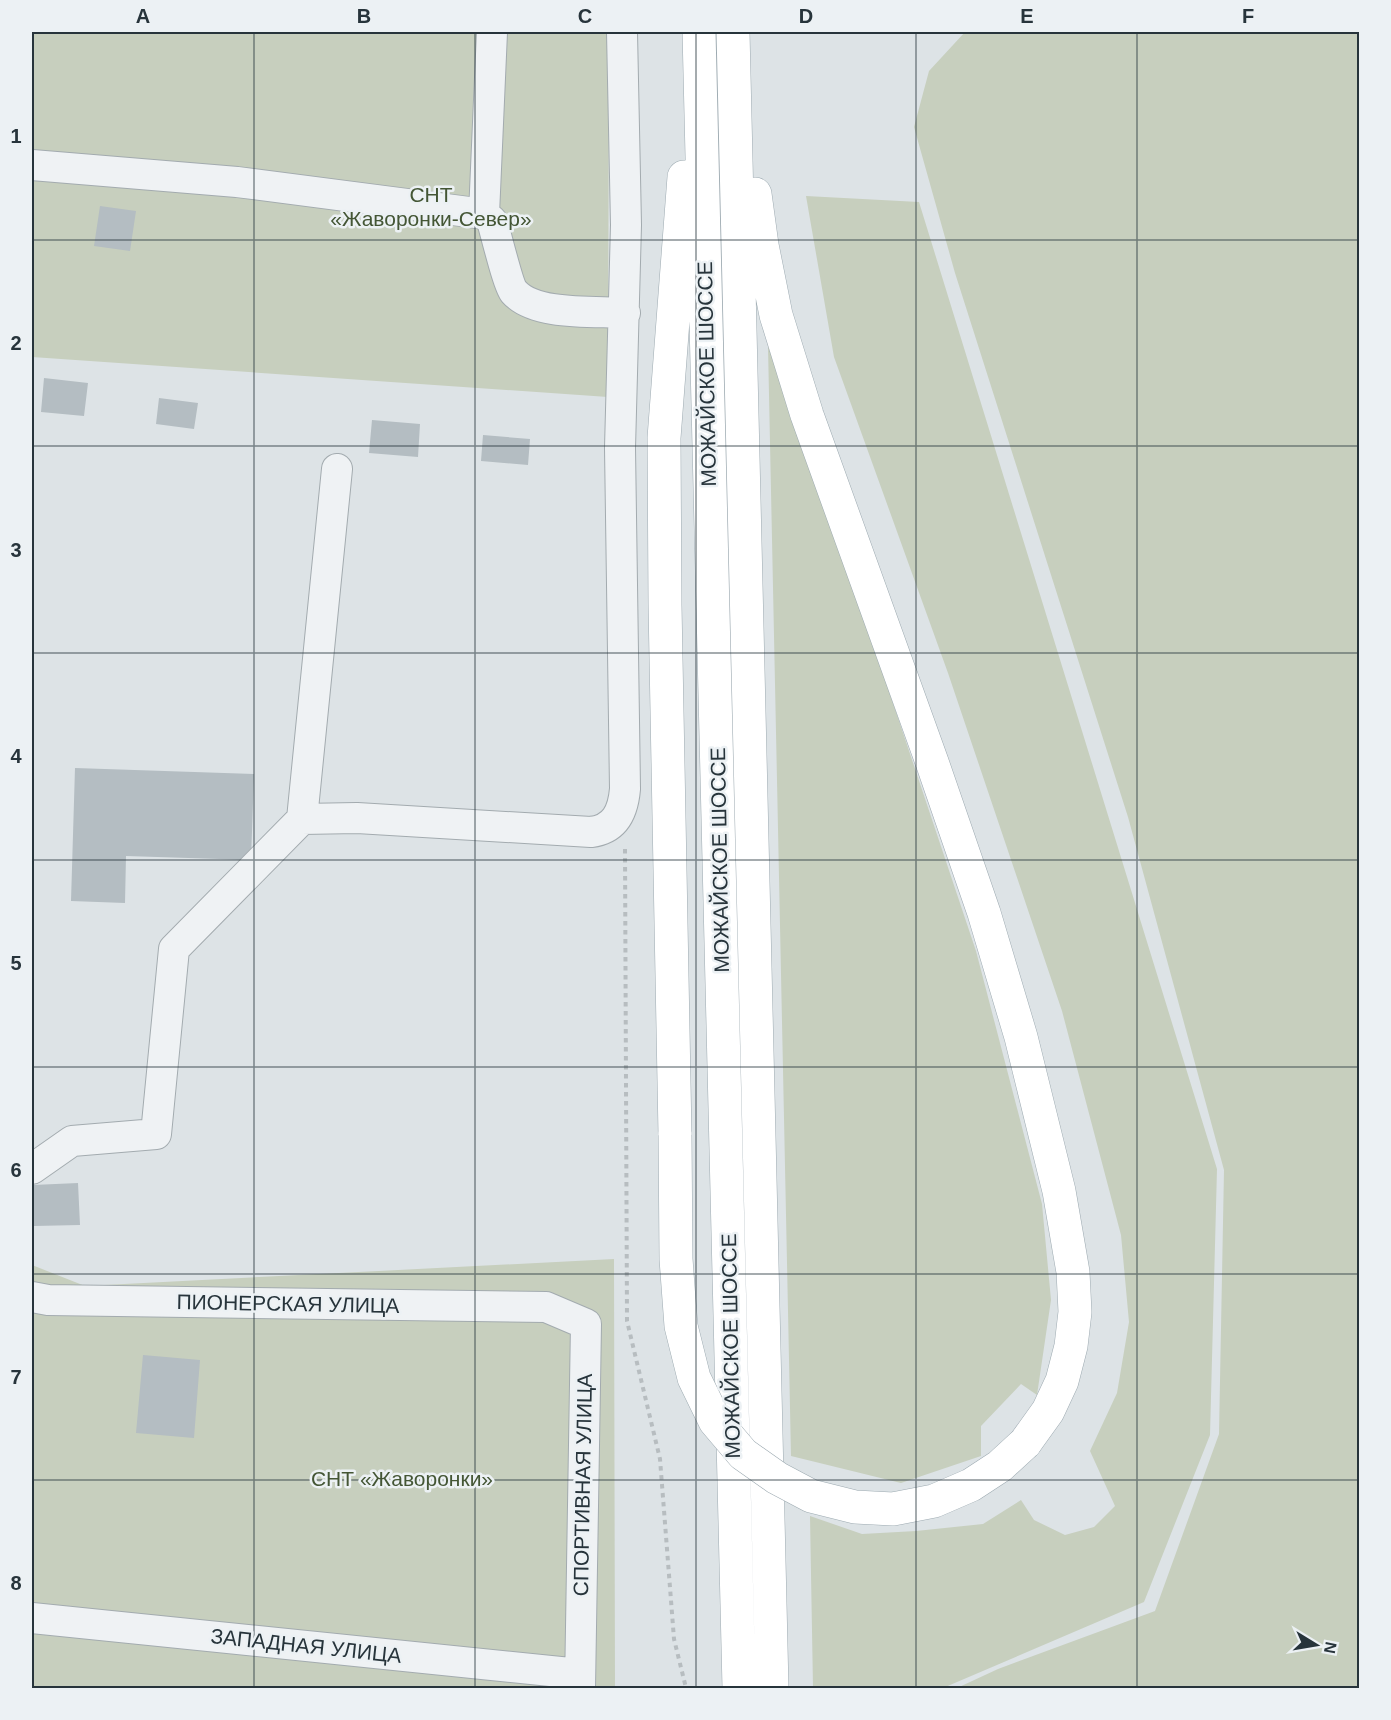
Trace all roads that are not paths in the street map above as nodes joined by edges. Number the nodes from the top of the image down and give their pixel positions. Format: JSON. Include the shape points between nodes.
{"nodes":[{"id":1,"x":492,"y":32,"type":"edge"},
{"id":2,"x":622,"y":32,"type":"edge"},
{"id":3,"x":697,"y":32,"type":"edge"},
{"id":4,"x":734,"y":32,"type":"edge"},
{"id":5,"x":32,"y":165,"type":"edge"},
{"id":6,"x":484,"y":214,"type":"junction"},
{"id":7,"x":625,"y":313,"type":"junction"},
{"id":8,"x":337,"y":469,"type":"dead end"},
{"id":9,"x":302,"y":819,"type":"junction"},
{"id":10,"x":32,"y":1169,"type":"edge"},
{"id":11,"x":32,"y":1297,"type":"edge"},
{"id":12,"x":546,"y":1307,"type":"joint"},
{"id":13,"x":32,"y":1618,"type":"edge"},
{"id":14,"x":580,"y":1681,"type":"edge"},
{"id":15,"x":739,"y":1689,"type":"edge"},
{"id":16,"x":772,"y":1689,"type":"edge"}],
"edges":[{"from":1,"to":6,"type":"street"},
{"from":2,"to":7,"type":"street"},
{"from":3,"to":4,"type":"main road","bridge":true,"via":[[664,438],[676,1259],[681,1326],[694,1378],[715,1420],[743,1454],[811,1496],[855,1507],[892,1509],[934,1501],[971,1485],[1025,1443],[1048,1412],[1062,1381],[1075,1312],[1073,1272],[1059,1191],[1021,1037],[984,914],[807,415],[776,315],[762,245]]},
{"from":3,"to":15,"type":"main road","name":"МОЖАЙСКОЕ ШОССЕ"},
{"from":4,"to":16,"type":"main road","name":"МОЖАЙСКОЕ ШОССЕ"},
{"from":5,"to":6,"type":"street","via":[[237,182]]},
{"from":6,"to":7,"type":"street","via":[[492,221],[513,291],[529,304],[551,310]]},
{"from":7,"to":9,"type":"street","via":[[620,448],[626,789],[618,815],[601,830],[591,832],[357,818]]},
{"from":8,"to":9,"type":"street"},
{"from":9,"to":10,"type":"street","via":[[174,949],[156,1134],[72,1141]]},
{"from":11,"to":12,"type":"street","name":"ПИОНЕРСКАЯ УЛИЦА"},
{"from":12,"to":14,"type":"street","name":"СПОРТИВНАЯ УЛИЦА","via":[[586,1324]]},
{"from":13,"to":14,"type":"street","name":"ЗАПАДНАЯ УЛИЦА"}]}
